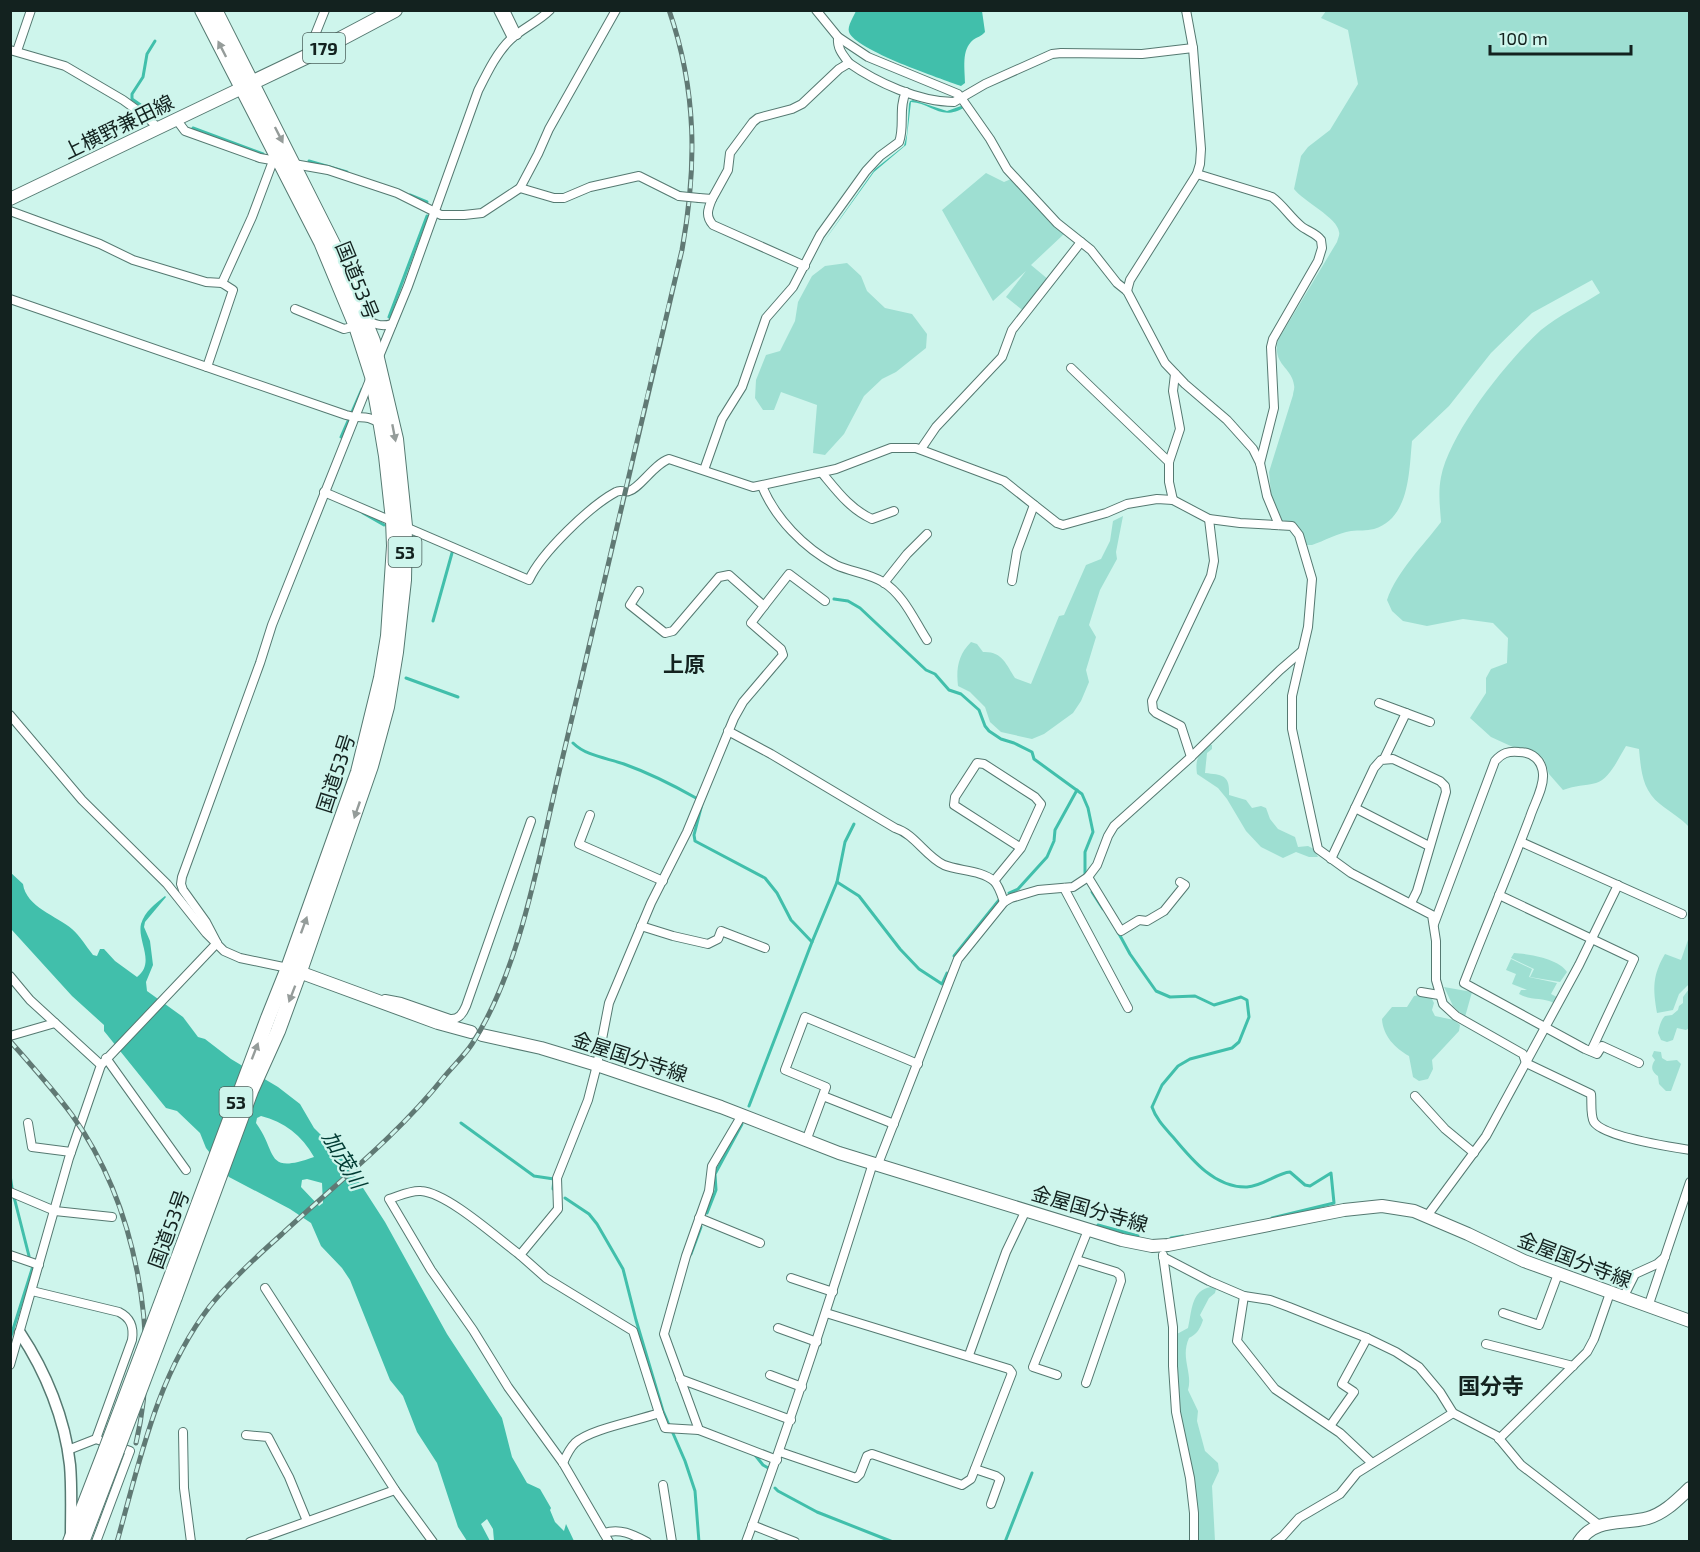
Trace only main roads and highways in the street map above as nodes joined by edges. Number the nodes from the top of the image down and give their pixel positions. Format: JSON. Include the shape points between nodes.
{"nodes":[{"id":1,"x":202,"y":10,"type":"edge"},
{"id":2,"x":215,"y":10,"type":"edge"},
{"id":3,"x":395,"y":10,"type":"edge"},
{"id":4,"x":247,"y":85,"type":"junction"},
{"id":5,"x":10,"y":199,"type":"edge"},
{"id":6,"x":359,"y":320,"type":"junction"},
{"id":7,"x":399,"y":523,"type":"junction"},
{"id":8,"x":294,"y":970,"type":"junction"},
{"id":9,"x":208,"y":1190,"type":"junction"},
{"id":10,"x":1689,"y":1321,"type":"edge"},
{"id":11,"x":1689,"y":1488,"type":"edge"},
{"id":12,"x":74,"y":1541,"type":"edge"},
{"id":13,"x":1579,"y":1542,"type":"edge"}],
"edges":[{"from":4,"to":1,"type":"highway","name":"国道53号","number":"53","one_way":true},
{"from":2,"to":4,"type":"highway","name":"国道53号","number":"53"},
{"from":3,"to":4,"type":"highway","number":"179"},
{"from":4,"to":5,"type":"main road","name":"上横野兼田線"},
{"from":4,"to":6,"type":"highway","name":"国道53号","number":"53"},
{"from":6,"to":7,"type":"highway","name":"国道53号","number":"53"},
{"from":6,"to":7,"type":"highway","name":"国道53号","number":"53","one_way":true,"via":[[377,360],[396,439]]},
{"from":7,"to":8,"type":"highway","name":"国道53号","number":"53","via":[[388,636],[372,723]]},
{"from":9,"to":8,"type":"highway","name":"国道53号","number":"53","one_way":true,"via":[[268,1018]]},
{"from":8,"to":9,"type":"highway","name":"国道53号","number":"53","one_way":true,"via":[[278,1031]]},
{"from":8,"to":10,"type":"main road","name":"金屋国分寺線","via":[[438,1023],[597,1065],[806,1141],[1162,1252],[1354,1208],[1407,1209],[1524,1262]]},
{"from":9,"to":12,"type":"highway","name":"国道53号","number":"53","bridge":true,"via":[[170,1295],[106,1447]]},
{"from":11,"to":13,"type":"main road","via":[[1655,1515],[1599,1525]]}]}
